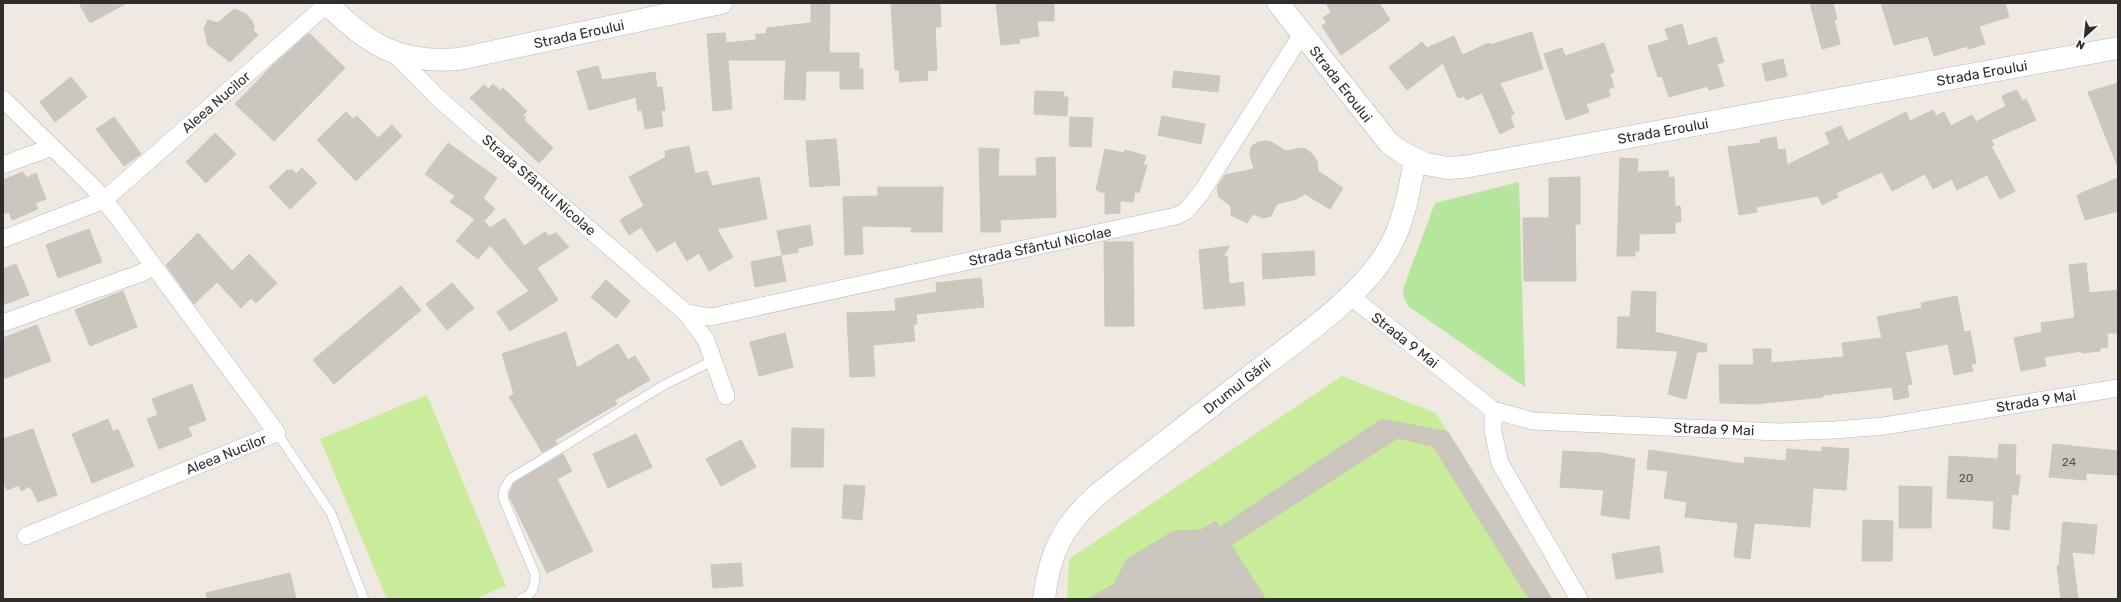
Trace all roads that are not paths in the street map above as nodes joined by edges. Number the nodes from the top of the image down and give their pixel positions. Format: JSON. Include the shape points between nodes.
{"nodes":[{"id":1,"x":721,"y":3,"type":"edge"},
{"id":2,"x":1278,"y":3,"type":"edge"},
{"id":3,"x":327,"y":4,"type":"edge"},
{"id":4,"x":1302,"y":34,"type":"junction"},
{"id":5,"x":2118,"y":48,"type":"edge"},
{"id":6,"x":395,"y":54,"type":"junction"},
{"id":7,"x":3,"y":99,"type":"edge"},
{"id":8,"x":52,"y":146,"type":"junction"},
{"id":9,"x":1415,"y":160,"type":"junction"},
{"id":10,"x":3,"y":165,"type":"edge"},
{"id":11,"x":104,"y":200,"type":"junction"},
{"id":12,"x":3,"y":239,"type":"edge"},
{"id":13,"x":154,"y":266,"type":"junction"},
{"id":14,"x":1349,"y":295,"type":"junction"},
{"id":15,"x":686,"y":313,"type":"junction"},
{"id":16,"x":3,"y":323,"type":"edge"},
{"id":17,"x":714,"y":360,"type":"junction"},
{"id":18,"x":2118,"y":388,"type":"edge"},
{"id":19,"x":726,"y":396,"type":"dead end"},
{"id":20,"x":1493,"y":410,"type":"junction"},
{"id":21,"x":278,"y":433,"type":"junction"},
{"id":22,"x":26,"y":536,"type":"dead end"},
{"id":23,"x":364,"y":599,"type":"edge"},
{"id":24,"x":521,"y":599,"type":"edge"},
{"id":25,"x":1044,"y":599,"type":"edge"},
{"id":26,"x":1579,"y":599,"type":"edge"}],
"edges":[{"from":1,"to":6,"type":"main road","name":"Strada Eroului","via":[[459,60],[435,61]]},
{"from":2,"to":4,"type":"main road","name":"Strada Eroului"},
{"from":3,"to":6,"type":"main road","name":"Strada Eroului","via":[[361,34]]},
{"from":3,"to":11,"type":"street","name":"Aleea Nucilor"},
{"from":4,"to":9,"type":"main road","name":"Strada Eroului","via":[[1378,131],[1389,143]]},
{"from":4,"to":15,"type":"street","name":"Strada Sfântul Nicolae","via":[[1194,203],[1176,216],[710,318]]},
{"from":5,"to":9,"type":"main road","name":"Strada Eroului","via":[[1464,167],[1436,167]]},
{"from":6,"to":15,"type":"street","name":"Strada Sfântul Nicolae","via":[[438,98]]},
{"from":7,"to":8,"type":"street","name":"Aleea Nucilor"},
{"from":8,"to":10,"type":"street"},
{"from":8,"to":11,"type":"street","name":"Aleea Nucilor"},
{"from":9,"to":14,"type":"main road","name":"Drumul Gării","via":[[1405,209],[1395,237],[1378,266]]},
{"from":11,"to":12,"type":"street","name":"Aleea Nucilor"},
{"from":11,"to":13,"type":"street","name":"Aleea Nucilor"},
{"from":13,"to":16,"type":"street"},
{"from":13,"to":21,"type":"street","name":"Aleea Nucilor"},
{"from":14,"to":20,"type":"street","name":"Strada 9 Mai"},
{"from":14,"to":25,"type":"main road","name":"Drumul Gării","via":[[1298,339],[1102,490],[1080,510],[1056,547],[1050,563]]},
{"from":15,"to":17,"type":"street","name":"Strada Sfântul Nicolae","via":[[706,340]]},
{"from":17,"to":19,"type":"street","name":"Strada Sfântul Nicolae"},
{"from":17,"to":24,"type":"lane","via":[[664,385],[510,479],[504,489],[503,498],[536,574],[535,586],[527,597]]},
{"from":18,"to":20,"type":"street","name":"Strada 9 Mai","via":[[1884,426],[1778,432],[1533,421]]},
{"from":20,"to":26,"type":"street","via":[[1493,432],[1500,463]]},
{"from":21,"to":22,"type":"street","name":"Aleea Nucilor"},
{"from":21,"to":23,"type":"lane","via":[[331,513]]}]}
